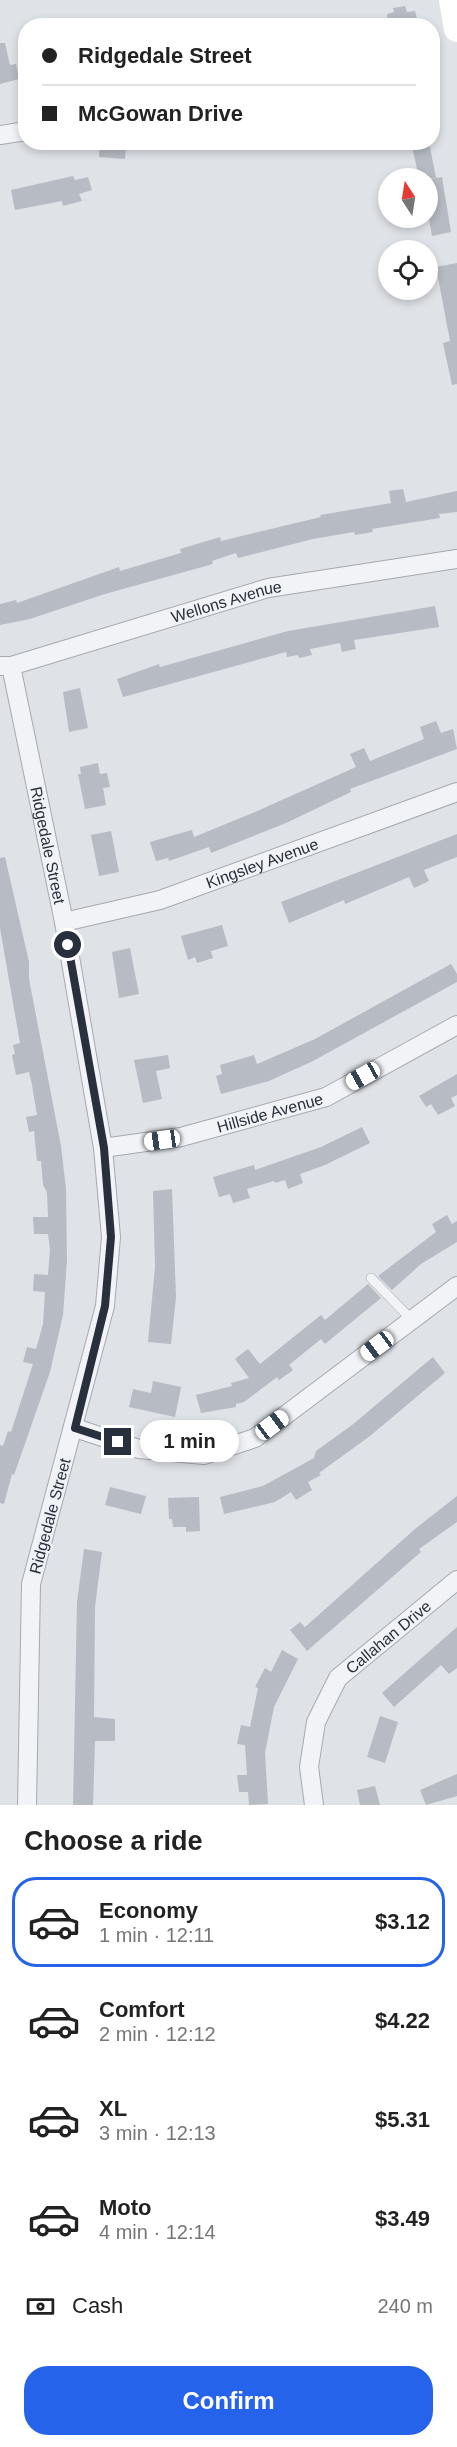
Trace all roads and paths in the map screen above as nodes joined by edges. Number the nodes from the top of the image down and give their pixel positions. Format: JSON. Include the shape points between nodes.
{"nodes":[{"id":1,"x":452,"y":0,"type":"edge"},
{"id":2,"x":457,"y":29,"type":"edge"},
{"id":3,"x":18,"y":132,"type":"edge"},
{"id":4,"x":0,"y":135,"type":"edge"},
{"id":5,"x":457,"y":559,"type":"edge"},
{"id":6,"x":6,"y":666,"type":"edge"},
{"id":7,"x":457,"y":792,"type":"edge"},
{"id":8,"x":64,"y":922,"type":"junction"},
{"id":9,"x":457,"y":1025,"type":"edge"},
{"id":10,"x":104,"y":1148,"type":"junction"},
{"id":11,"x":371,"y":1278,"type":"dead end"},
{"id":12,"x":457,"y":1286,"type":"edge"},
{"id":13,"x":412,"y":1320,"type":"junction"},
{"id":14,"x":75,"y":1428,"type":"junction"},
{"id":15,"x":457,"y":1580,"type":"edge"},
{"id":16,"x":27,"y":1805,"type":"edge"},
{"id":17,"x":314,"y":1805,"type":"edge"}],
"edges":[{"from":1,"to":2,"type":"street"},
{"from":3,"to":4,"type":"street"},
{"from":5,"to":6,"type":"street","name":"Wellons Avenue","via":[[268,588]]},
{"from":6,"to":8,"type":"street","name":"Ridgedale Street"},
{"from":7,"to":8,"type":"street","name":"Kingsley Avenue","via":[[160,900]]},
{"from":8,"to":10,"type":"street","name":"Ridgedale Street"},
{"from":9,"to":10,"type":"street","name":"Hillside Avenue","via":[[326,1097],[181,1137]]},
{"from":10,"to":14,"type":"street","name":"Ridgedale Street","via":[[111,1237],[105,1306]]},
{"from":11,"to":13,"type":"lane"},
{"from":12,"to":13,"type":"street"},
{"from":13,"to":14,"type":"street","via":[[255,1438],[204,1455],[139,1449]]},
{"from":14,"to":16,"type":"street","name":"Ridgedale Street","via":[[32,1584]]},
{"from":15,"to":17,"type":"street","name":"Callahan Drive","via":[[338,1678],[316,1722],[309,1767]]}]}
